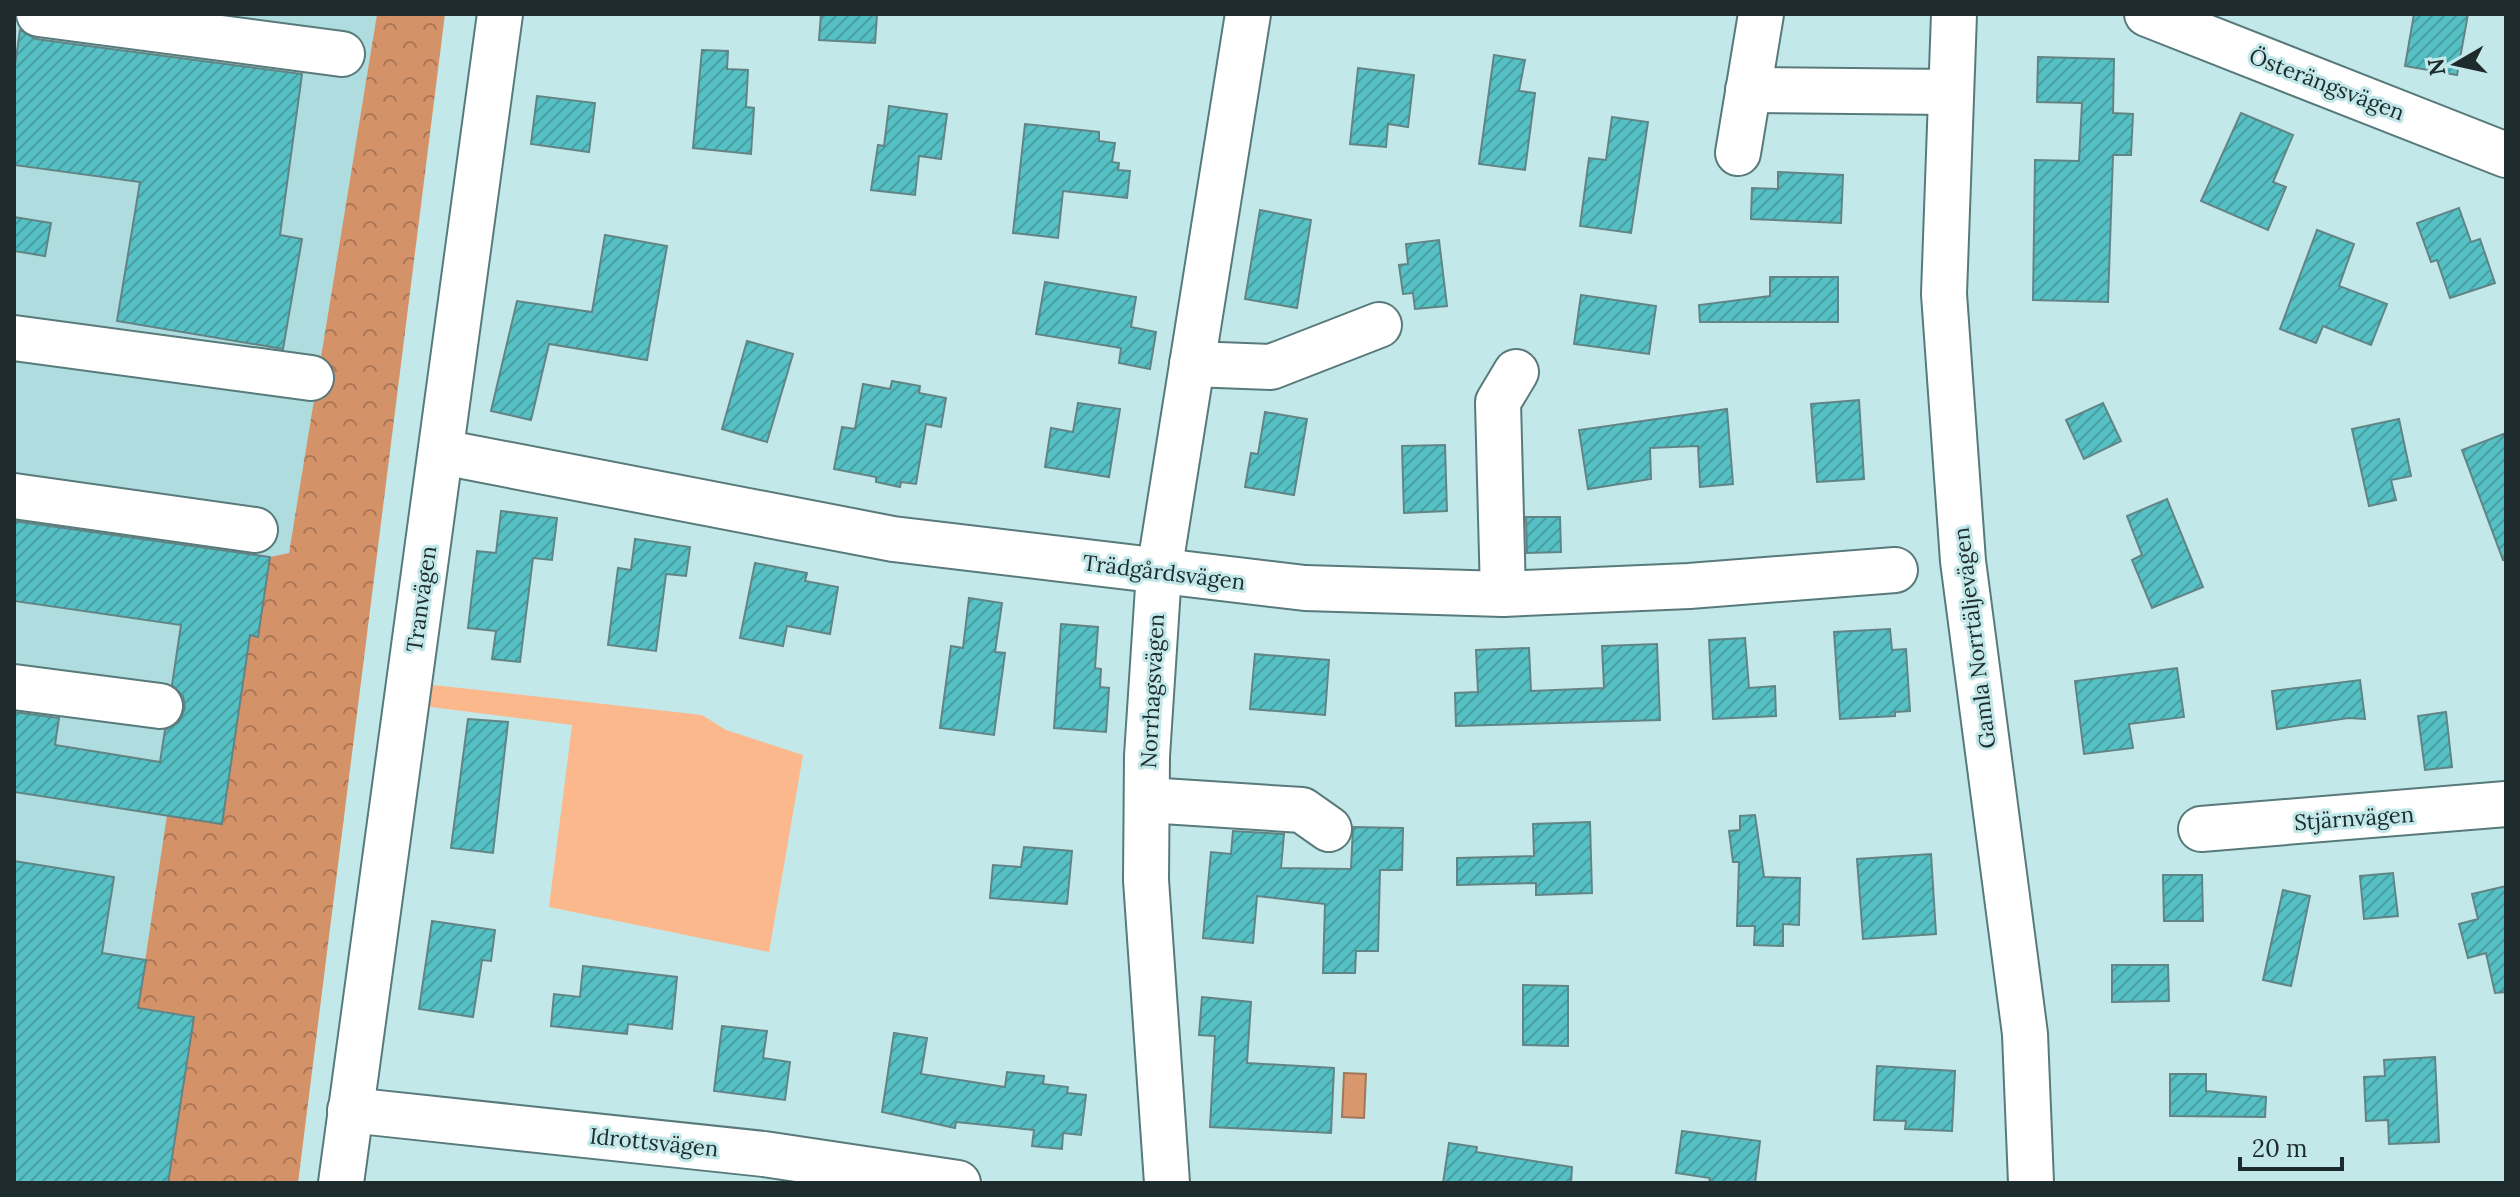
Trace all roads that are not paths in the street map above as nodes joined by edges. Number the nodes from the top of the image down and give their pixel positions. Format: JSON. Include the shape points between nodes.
{"nodes":[{"id":1,"x":39,"y":14,"type":"edge"},
{"id":2,"x":500,"y":14,"type":"edge"},
{"id":3,"x":1248,"y":14,"type":"edge"},
{"id":4,"x":1761,"y":14,"type":"edge"},
{"id":5,"x":1954,"y":14,"type":"edge"},
{"id":6,"x":2147,"y":14,"type":"edge"},
{"id":7,"x":342,"y":54,"type":"dead end"},
{"id":8,"x":1748,"y":90,"type":"junction"},
{"id":9,"x":1950,"y":92,"type":"junction"},
{"id":10,"x":1738,"y":153,"type":"dead end"},
{"id":11,"x":2506,"y":155,"type":"edge"},
{"id":12,"x":1379,"y":325,"type":"dead end"},
{"id":13,"x":14,"y":338,"type":"edge"},
{"id":14,"x":1192,"y":364,"type":"junction"},
{"id":15,"x":1516,"y":372,"type":"dead end"},
{"id":16,"x":311,"y":378,"type":"dead end"},
{"id":17,"x":442,"y":452,"type":"junction"},
{"id":18,"x":14,"y":496,"type":"edge"},
{"id":19,"x":255,"y":530,"type":"dead end"},
{"id":20,"x":1895,"y":570,"type":"dead end"},
{"id":21,"x":1159,"y":572,"type":"junction"},
{"id":22,"x":1503,"y":594,"type":"junction"},
{"id":23,"x":14,"y":687,"type":"edge"},
{"id":24,"x":160,"y":706,"type":"dead end"},
{"id":25,"x":1147,"y":800,"type":"junction"},
{"id":26,"x":2506,"y":804,"type":"edge"},
{"id":27,"x":1329,"y":829,"type":"dead end"},
{"id":28,"x":2201,"y":829,"type":"dead end"},
{"id":29,"x":350,"y":1110,"type":"junction"},
{"id":30,"x":341,"y":1183,"type":"edge"},
{"id":31,"x":958,"y":1183,"type":"edge"},
{"id":32,"x":1167,"y":1183,"type":"edge"},
{"id":33,"x":2031,"y":1183,"type":"edge"}],
"edges":[{"from":1,"to":7,"type":"street"},
{"from":2,"to":17,"type":"street","name":"Tranvägen"},
{"from":3,"to":14,"type":"street","name":"Norrhagsvägen"},
{"from":4,"to":8,"type":"street"},
{"from":5,"to":9,"type":"street","name":"Gamla Norrtäljevägen"},
{"from":6,"to":11,"type":"street","name":"Österängsvägen"},
{"from":8,"to":9,"type":"street"},
{"from":8,"to":10,"type":"street"},
{"from":9,"to":33,"type":"street","name":"Gamla Norrtäljevägen","via":[[1944,294],[1961,545],[2025,1034]]},
{"from":12,"to":14,"type":"street","via":[[1271,367]]},
{"from":13,"to":16,"type":"street"},
{"from":14,"to":21,"type":"street","name":"Norrhagsvägen"},
{"from":15,"to":22,"type":"street","via":[[1498,402]]},
{"from":17,"to":21,"type":"street","name":"Trädgårdsvägen","via":[[893,539]]},
{"from":17,"to":29,"type":"street","name":"Tranvägen"},
{"from":18,"to":19,"type":"street"},
{"from":20,"to":22,"type":"street","name":"Trädgårdsvägen"},
{"from":21,"to":22,"type":"street","name":"Trädgårdsvägen","via":[[1305,588]]},
{"from":21,"to":25,"type":"street","name":"Norrhagsvägen"},
{"from":23,"to":24,"type":"street"},
{"from":25,"to":27,"type":"street","via":[[1302,810]]},
{"from":25,"to":32,"type":"street","name":"Norrhagsvägen","via":[[1146,880]]},
{"from":26,"to":28,"type":"street","name":"Stjärnvägen"},
{"from":29,"to":30,"type":"street","name":"Tranvägen"},
{"from":29,"to":31,"type":"street","name":"Idrottsvägen","via":[[764,1154]]}]}
